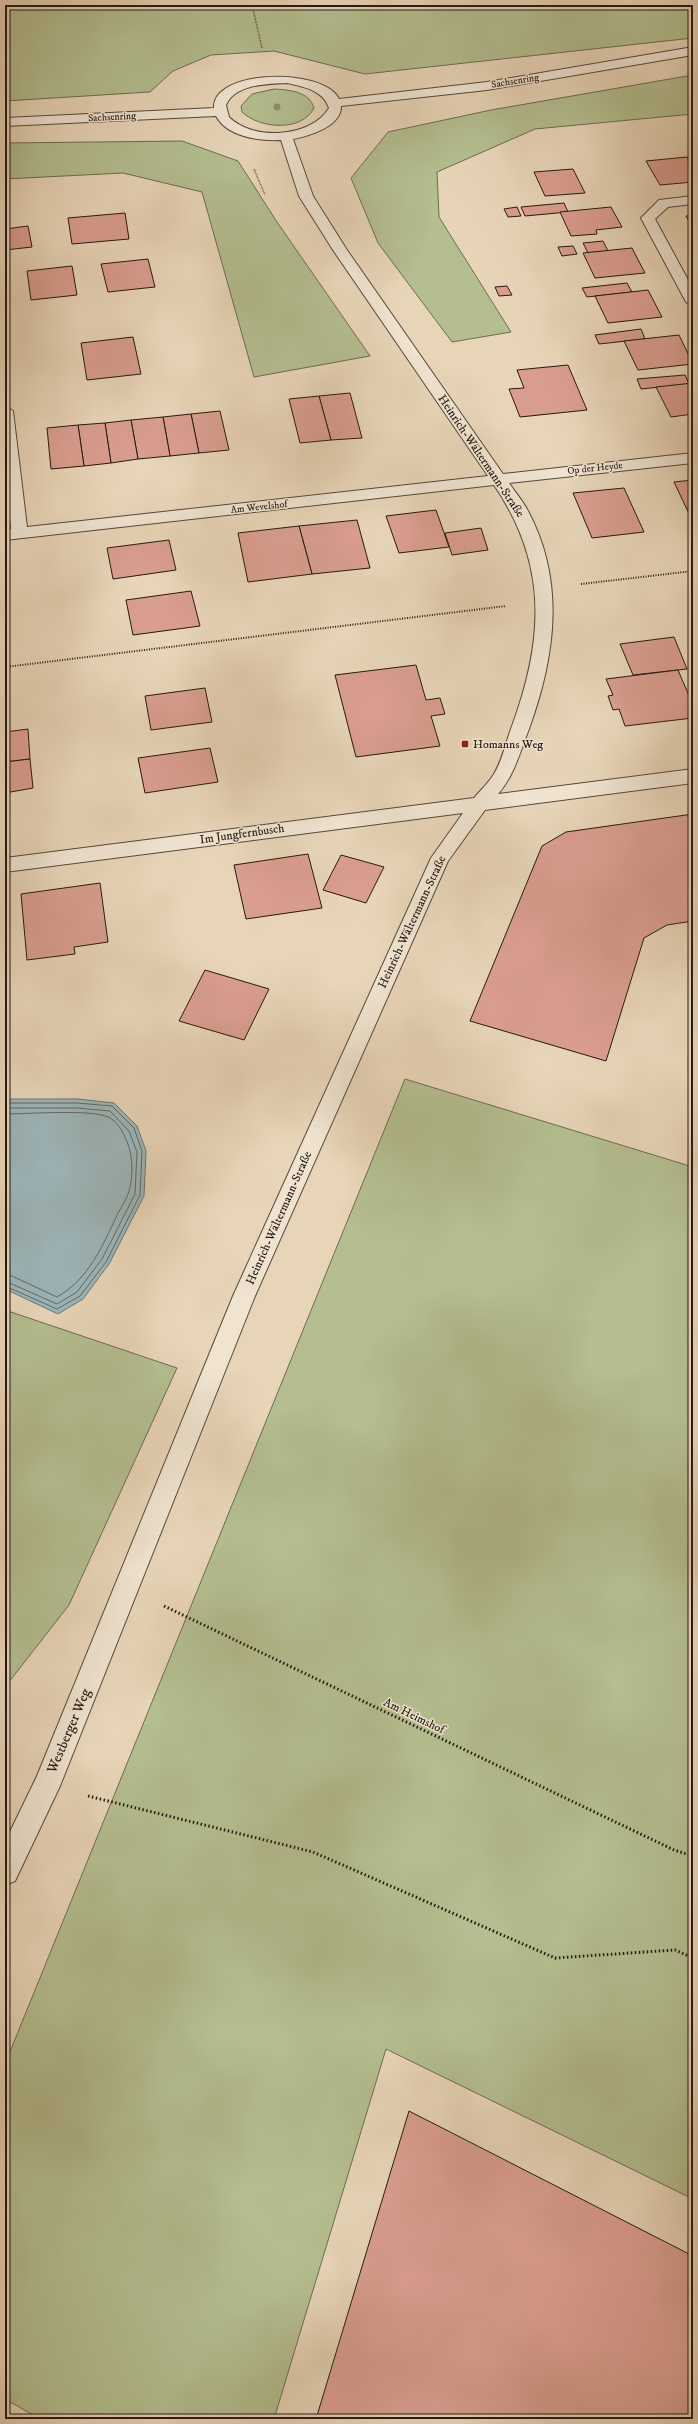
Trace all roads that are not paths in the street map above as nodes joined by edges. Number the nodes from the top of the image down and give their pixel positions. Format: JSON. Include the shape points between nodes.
{"nodes":[{"id":1,"x":693,"y":51,"type":"edge"},
{"id":2,"x":335,"y":103,"type":"junction"},
{"id":3,"x":220,"y":112,"type":"junction"},
{"id":4,"x":5,"y":122,"type":"edge"},
{"id":5,"x":286,"y":136,"type":"junction"},
{"id":6,"x":693,"y":200,"type":"edge"},
{"id":7,"x":693,"y":302,"type":"edge"},
{"id":8,"x":5,"y":411,"type":"edge"},
{"id":9,"x":693,"y":458,"type":"edge"},
{"id":10,"x":497,"y":479,"type":"junction"},
{"id":11,"x":13,"y":534,"type":"edge"},
{"id":12,"x":693,"y":776,"type":"edge"},
{"id":13,"x":479,"y":804,"type":"junction"},
{"id":14,"x":5,"y":865,"type":"edge"},
{"id":15,"x":128,"y":1589,"type":"joint"},
{"id":16,"x":5,"y":1871,"type":"edge"}],
"edges":[{"from":1,"to":2,"type":"street","name":"Sachsenring","via":[[487,86]]},
{"from":2,"to":3,"type":"street","via":[[329,94],[318,87],[287,79],[270,80],[238,87],[226,94],[220,103]]},
{"from":2,"to":5,"type":"street","via":[[332,118],[325,124],[314,130]]},
{"from":3,"to":4,"type":"street","name":"Sachsenring"},
{"from":3,"to":5,"type":"street","via":[[231,126],[242,131],[271,137]]},
{"from":5,"to":10,"type":"street","name":"Heinrich-Wältermann-Straße","via":[[306,196],[340,250]]},
{"from":6,"to":7,"type":"street","via":[[664,203],[648,218]]},
{"from":8,"to":11,"type":"street","name":"Am Wevelshof"},
{"from":9,"to":10,"type":"street","name":"Op der Heyde"},
{"from":10,"to":11,"type":"street","name":"Am Wevelshof"},
{"from":10,"to":13,"type":"street","name":"Heinrich-Wältermann-Straße","via":[[520,511],[532,540],[544,586],[542,654],[534,690],[501,779]]},
{"from":12,"to":13,"type":"street"},
{"from":13,"to":14,"type":"street","name":"Im Jungfernbusch"},
{"from":13,"to":15,"type":"street","name":"Heinrich-Wältermann-Straße","via":[[440,858],[342,1075],[244,1296]]},
{"from":15,"to":16,"type":"street","name":"Westberger Weg","via":[[47,1786]]}]}
